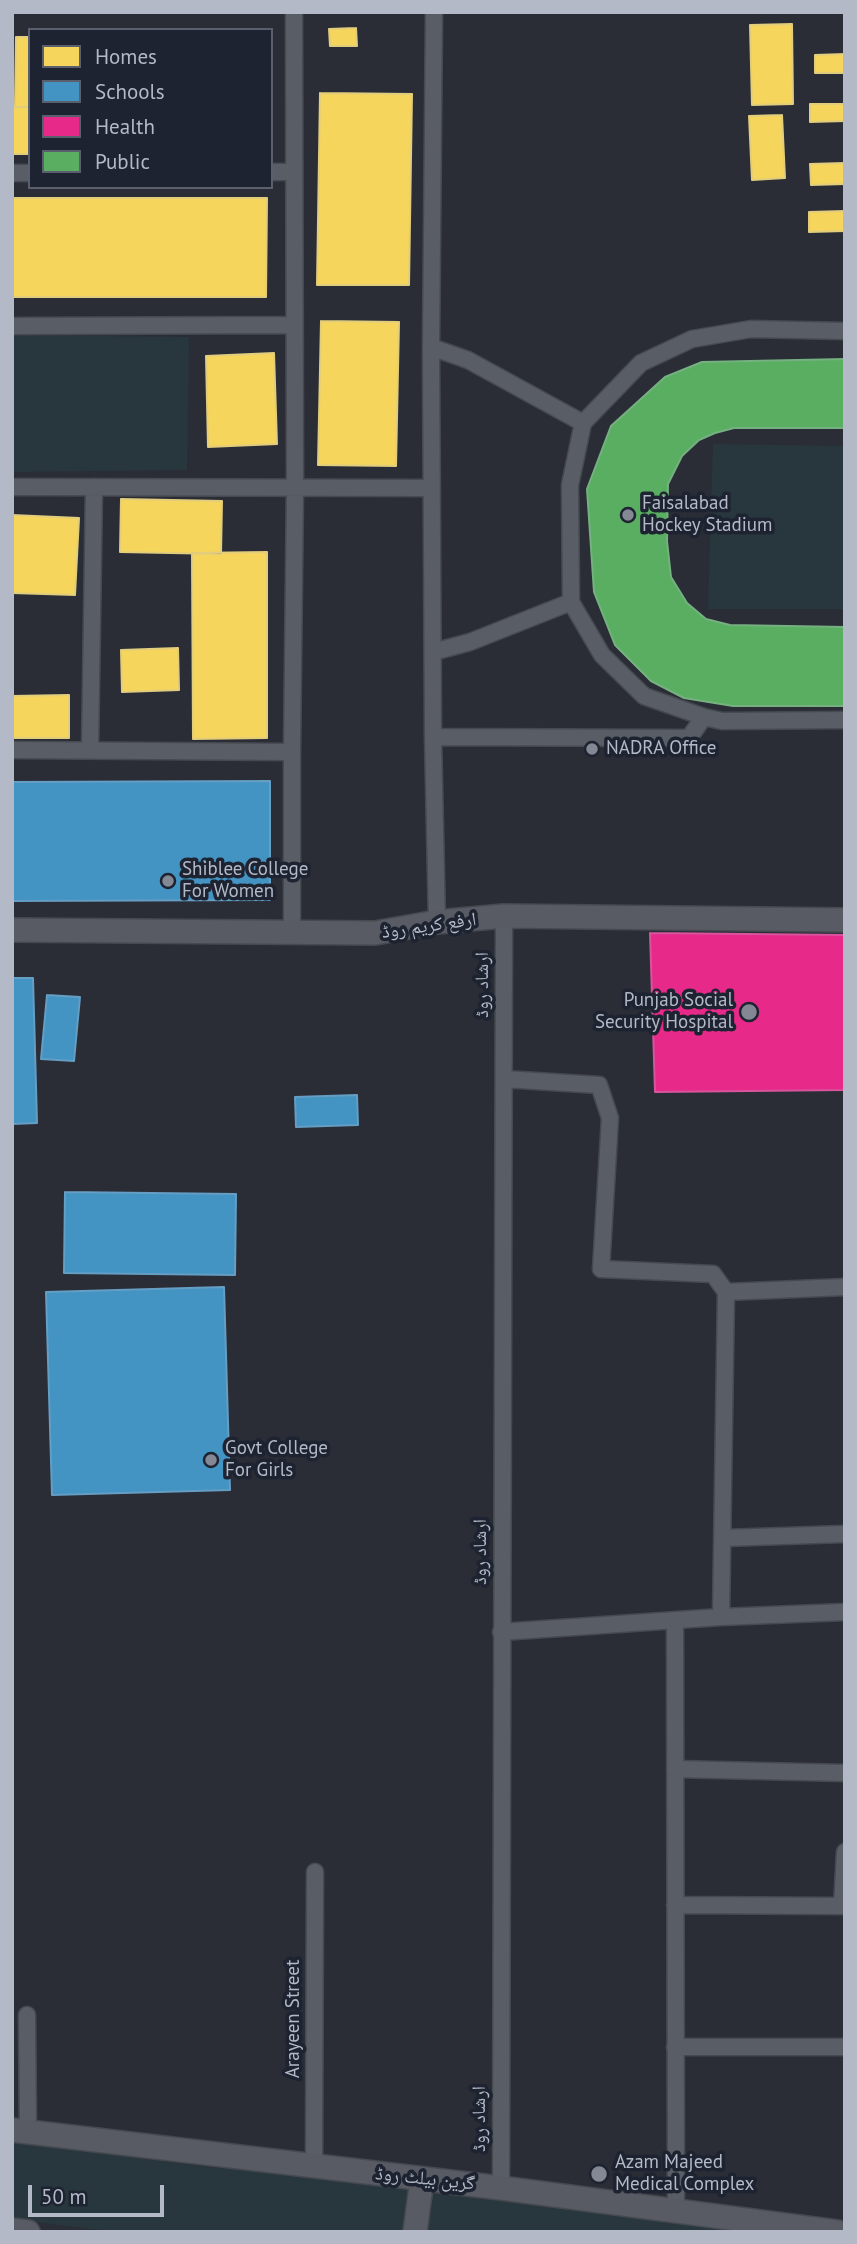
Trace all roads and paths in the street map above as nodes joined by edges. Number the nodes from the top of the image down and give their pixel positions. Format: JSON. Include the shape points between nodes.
{"nodes":[{"id":1,"x":294,"y":12,"type":"edge"},
{"id":2,"x":434,"y":12,"type":"edge"},
{"id":3,"x":273,"y":172,"type":"edge"},
{"id":4,"x":294,"y":172,"type":"junction"},
{"id":5,"x":294,"y":325,"type":"junction"},
{"id":6,"x":12,"y":326,"type":"edge"},
{"id":7,"x":845,"y":331,"type":"edge"},
{"id":8,"x":431,"y":347,"type":"junction"},
{"id":9,"x":583,"y":423,"type":"junction"},
{"id":10,"x":12,"y":487,"type":"edge"},
{"id":11,"x":94,"y":487,"type":"junction"},
{"id":12,"x":295,"y":488,"type":"junction"},
{"id":13,"x":432,"y":488,"type":"junction"},
{"id":14,"x":571,"y":602,"type":"junction"},
{"id":15,"x":433,"y":652,"type":"junction"},
{"id":16,"x":704,"y":717,"type":"junction"},
{"id":17,"x":845,"y":720,"type":"edge"},
{"id":18,"x":433,"y":737,"type":"junction"},
{"id":19,"x":12,"y":750,"type":"edge"},
{"id":20,"x":90,"y":750,"type":"junction"},
{"id":21,"x":292,"y":752,"type":"junction"},
{"id":22,"x":504,"y":916,"type":"junction"},
{"id":23,"x":845,"y":920,"type":"edge"},
{"id":24,"x":437,"y":922,"type":"junction"},
{"id":25,"x":12,"y":930,"type":"edge"},
{"id":26,"x":292,"y":933,"type":"junction"},
{"id":27,"x":504,"y":1079,"type":"junction"},
{"id":28,"x":845,"y":1287,"type":"edge"},
{"id":29,"x":726,"y":1292,"type":"junction"},
{"id":30,"x":845,"y":1534,"type":"edge"},
{"id":31,"x":723,"y":1538,"type":"junction"},
{"id":32,"x":845,"y":1612,"type":"edge"},
{"id":33,"x":721,"y":1617,"type":"junction"},
{"id":34,"x":675,"y":1620,"type":"junction"},
{"id":35,"x":502,"y":1632,"type":"junction"},
{"id":36,"x":675,"y":1769,"type":"junction"},
{"id":37,"x":845,"y":1773,"type":"edge"},
{"id":38,"x":845,"y":1853,"type":"edge"},
{"id":39,"x":315,"y":1872,"type":"dead end"},
{"id":40,"x":675,"y":1905,"type":"junction"},
{"id":41,"x":27,"y":2015,"type":"dead end"},
{"id":42,"x":675,"y":2047,"type":"junction"},
{"id":43,"x":845,"y":2047,"type":"edge"},
{"id":44,"x":20,"y":2131,"type":"edge"},
{"id":45,"x":314,"y":2166,"type":"junction"},
{"id":46,"x":422,"y":2179,"type":"junction"},
{"id":47,"x":501,"y":2188,"type":"junction"},
{"id":48,"x":676,"y":2211,"type":"junction"},
{"id":49,"x":12,"y":2230,"type":"edge"},
{"id":50,"x":27,"y":2232,"type":"edge"},
{"id":51,"x":415,"y":2232,"type":"edge"},
{"id":52,"x":837,"y":2232,"type":"edge"}],
"edges":[{"from":1,"to":4,"type":"street"},
{"from":2,"to":8,"type":"street"},
{"from":3,"to":4,"type":"street"},
{"from":4,"to":5,"type":"street"},
{"from":5,"to":6,"type":"street"},
{"from":5,"to":12,"type":"street"},
{"from":7,"to":9,"type":"street","via":[[751,329],[692,339],[641,363]]},
{"from":8,"to":9,"type":"street","via":[[468,360]]},
{"from":8,"to":13,"type":"street"},
{"from":9,"to":14,"type":"street","via":[[570,485]]},
{"from":10,"to":11,"type":"street"},
{"from":11,"to":12,"type":"street"},
{"from":11,"to":20,"type":"street"},
{"from":12,"to":13,"type":"street"},
{"from":12,"to":21,"type":"street"},
{"from":13,"to":15,"type":"street"},
{"from":14,"to":15,"type":"street","via":[[471,642]]},
{"from":14,"to":16,"type":"street","via":[[602,654],[644,696]]},
{"from":15,"to":18,"type":"street"},
{"from":16,"to":17,"type":"street","via":[[722,721]]},
{"from":16,"to":18,"type":"street","via":[[689,738]]},
{"from":18,"to":24,"type":"street"},
{"from":19,"to":20,"type":"street"},
{"from":20,"to":21,"type":"street"},
{"from":21,"to":26,"type":"street"},
{"from":22,"to":23,"type":"street","name":"ارفع کریم روڈ"},
{"from":22,"to":24,"type":"street","name":"ارفع کریم روڈ"},
{"from":22,"to":27,"type":"street","name":"ارشاد روڈ"},
{"from":24,"to":26,"type":"street","name":"ارفع کریم روڈ","via":[[375,933]]},
{"from":25,"to":26,"type":"street","name":"ارفع کریم روڈ"},
{"from":27,"to":29,"type":"street","via":[[599,1085],[610,1118],[601,1269],[713,1274]]},
{"from":27,"to":35,"type":"street","name":"ارشاد روڈ"},
{"from":28,"to":29,"type":"street"},
{"from":29,"to":31,"type":"street"},
{"from":30,"to":31,"type":"street"},
{"from":31,"to":33,"type":"street"},
{"from":32,"to":33,"type":"street"},
{"from":33,"to":34,"type":"street"},
{"from":34,"to":35,"type":"street"},
{"from":34,"to":36,"type":"street"},
{"from":35,"to":47,"type":"street","name":"ارشاد روڈ"},
{"from":36,"to":37,"type":"street"},
{"from":36,"to":40,"type":"street"},
{"from":38,"to":40,"type":"street","via":[[842,1906]]},
{"from":39,"to":45,"type":"street","name":"Arayeen Street"},
{"from":40,"to":42,"type":"street"},
{"from":41,"to":44,"type":"street"},
{"from":42,"to":43,"type":"street"},
{"from":42,"to":48,"type":"street"},
{"from":44,"to":45,"type":"street","name":"گرین بیلٹ روڈ"},
{"from":45,"to":46,"type":"street","name":"گرین بیلٹ روڈ"},
{"from":46,"to":47,"type":"street","name":"گرین بیلٹ روڈ"},
{"from":46,"to":51,"type":"street"},
{"from":47,"to":48,"type":"street","name":"گرین بیلٹ روڈ"},
{"from":48,"to":52,"type":"street","name":"گرین بیلٹ روڈ"},
{"from":49,"to":50,"type":"street"}]}
